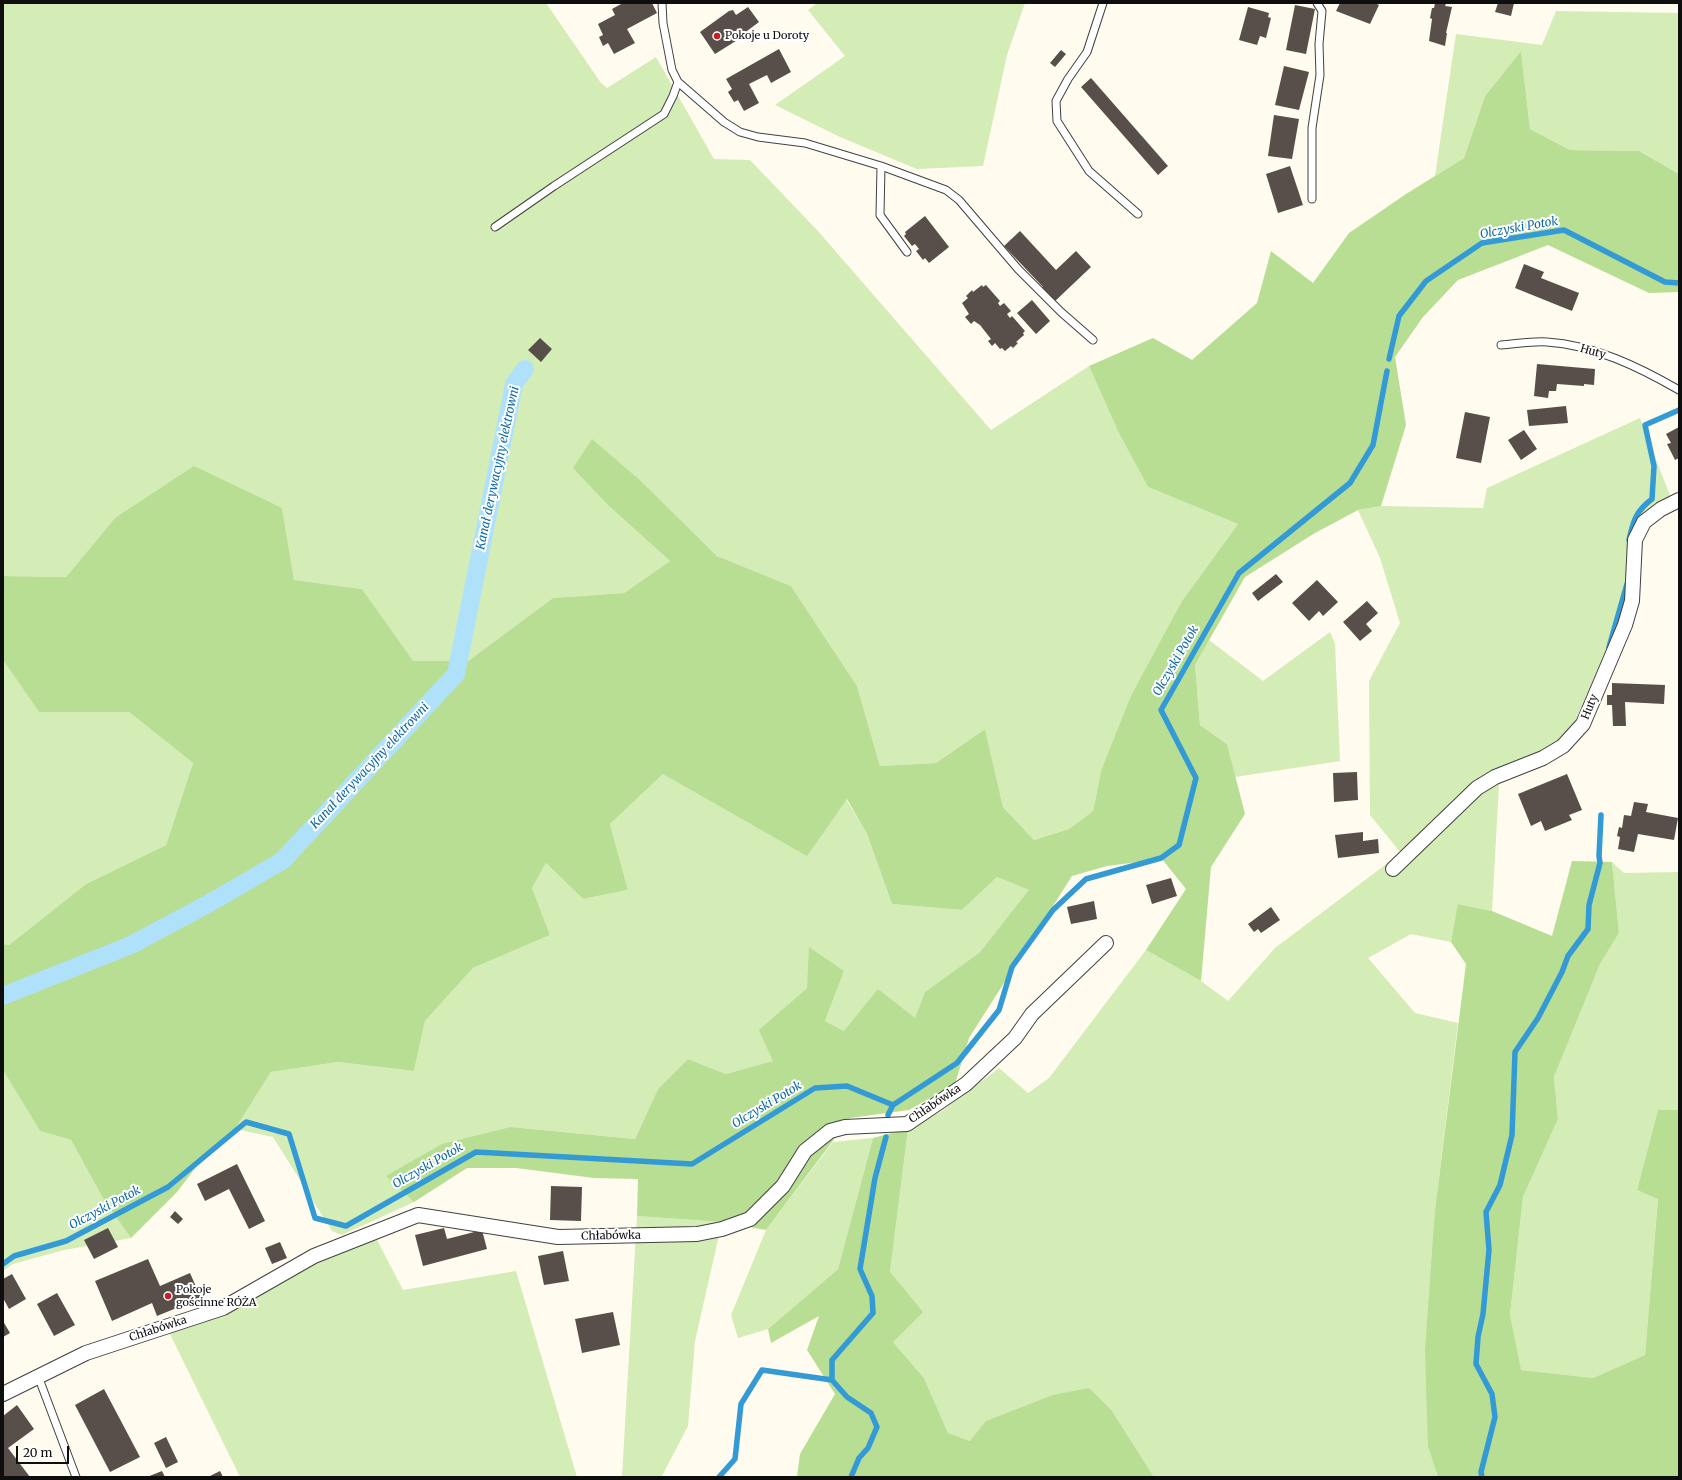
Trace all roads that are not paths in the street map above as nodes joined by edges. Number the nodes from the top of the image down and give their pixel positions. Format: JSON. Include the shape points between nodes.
{"nodes":[{"id":1,"x":662,"y":3,"type":"edge"},
{"id":2,"x":1103,"y":3,"type":"edge"},
{"id":3,"x":1317,"y":3,"type":"edge"},
{"id":4,"x":678,"y":82,"type":"junction"},
{"id":5,"x":881,"y":166,"type":"junction"},
{"id":6,"x":1312,"y":198,"type":"dead end"},
{"id":7,"x":1138,"y":214,"type":"dead end"},
{"id":8,"x":495,"y":227,"type":"dead end"},
{"id":9,"x":907,"y":252,"type":"dead end"},
{"id":10,"x":1093,"y":340,"type":"dead end"},
{"id":11,"x":1501,"y":345,"type":"dead end"},
{"id":12,"x":1679,"y":390,"type":"edge"},
{"id":13,"x":1679,"y":500,"type":"edge"},
{"id":14,"x":1393,"y":869,"type":"dead end"},
{"id":15,"x":1106,"y":943,"type":"dead end"},
{"id":16,"x":38,"y":1376,"type":"junction"},
{"id":17,"x":3,"y":1394,"type":"edge"},
{"id":18,"x":76,"y":1477,"type":"edge"}],
"edges":[{"from":1,"to":4,"type":"lane","via":[[672,70]]},
{"from":2,"to":7,"type":"lane","via":[[1087,52],[1056,101],[1057,121],[1089,171]]},
{"from":3,"to":6,"type":"lane","via":[[1322,11],[1320,75],[1312,128]]},
{"from":4,"to":5,"type":"lane","via":[[724,122],[740,132],[805,143]]},
{"from":4,"to":8,"type":"lane","via":[[664,114]]},
{"from":5,"to":9,"type":"lane","via":[[880,215]]},
{"from":5,"to":10,"type":"lane","via":[[946,190],[959,200],[1018,269]]},
{"from":11,"to":12,"type":"lane","name":"Huty","via":[[1546,342],[1588,350],[1625,362]]},
{"from":13,"to":14,"type":"street","name":"Huty","via":[[1644,522],[1635,540],[1632,600],[1625,625],[1583,724],[1563,746],[1543,758],[1495,777],[1477,788]]},
{"from":15,"to":16,"type":"street","name":"Chłabówka","via":[[1032,1014],[1015,1038],[966,1084],[907,1124],[845,1127],[830,1131],[805,1151],[783,1186],[750,1219],[697,1234],[558,1237],[418,1215],[314,1256],[223,1308],[86,1353]]},
{"from":16,"to":17,"type":"street","name":"Chłabówka"},
{"from":16,"to":18,"type":"lane"}]}
